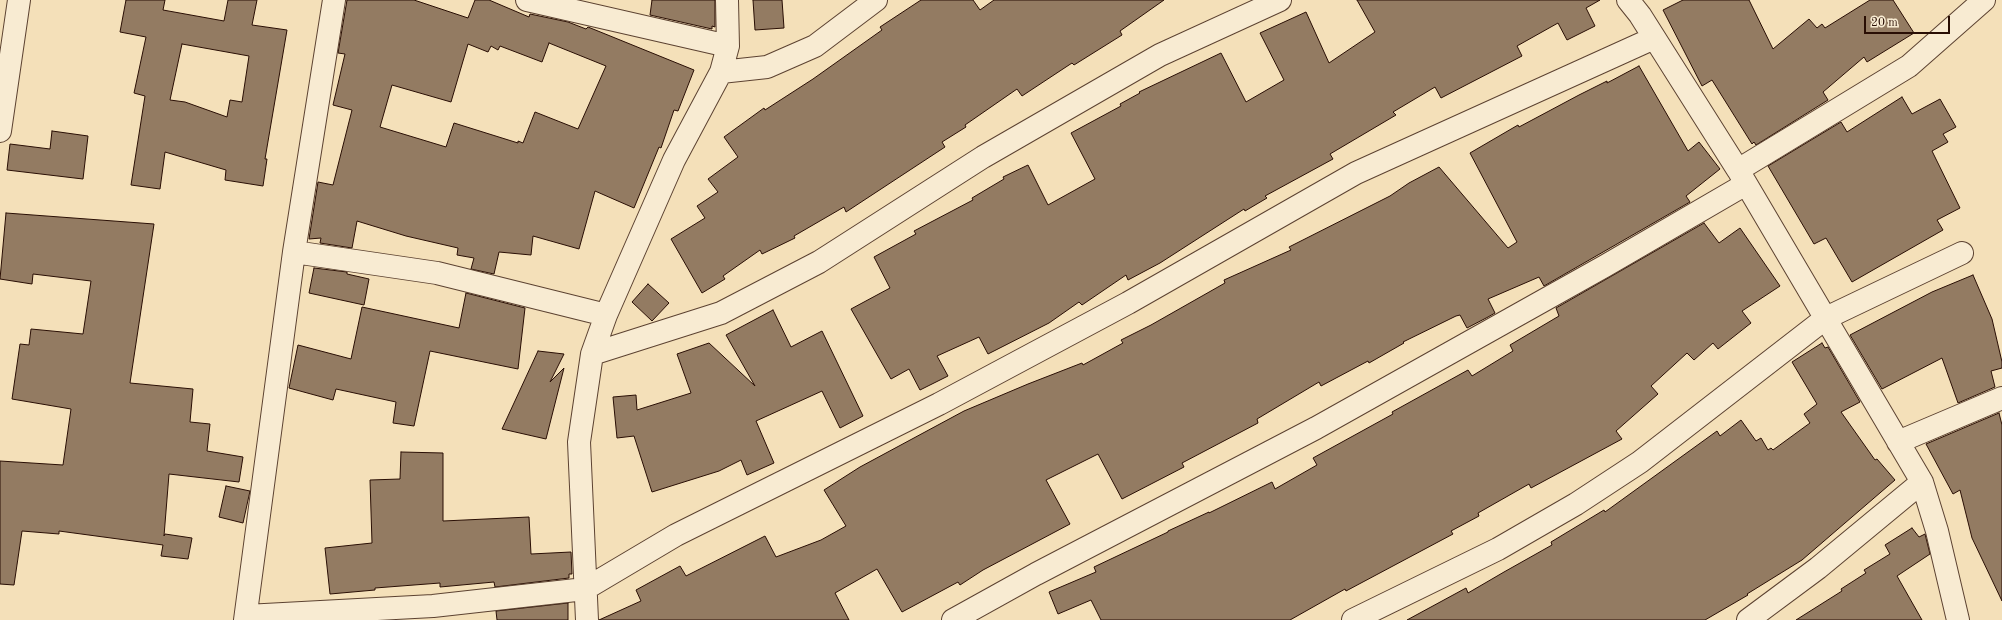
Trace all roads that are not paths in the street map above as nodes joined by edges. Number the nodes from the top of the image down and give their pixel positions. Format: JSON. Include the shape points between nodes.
{"nodes":[{"id":1,"x":19,"y":0,"type":"edge"},
{"id":2,"x":334,"y":0,"type":"edge"},
{"id":3,"x":527,"y":0,"type":"edge"},
{"id":4,"x":727,"y":0,"type":"edge"},
{"id":5,"x":876,"y":0,"type":"edge"},
{"id":6,"x":1280,"y":0,"type":"edge"},
{"id":7,"x":1628,"y":0,"type":"edge"},
{"id":8,"x":1984,"y":0,"type":"edge"},
{"id":9,"x":1654,"y":38,"type":"junction"},
{"id":10,"x":7,"y":39,"type":"edge"},
{"id":11,"x":728,"y":46,"type":"junction"},
{"id":12,"x":721,"y":72,"type":"junction"},
{"id":13,"x":0,"y":131,"type":"edge"},
{"id":14,"x":1742,"y":177,"type":"junction"},
{"id":15,"x":294,"y":252,"type":"junction"},
{"id":16,"x":1962,"y":253,"type":"dead end"},
{"id":17,"x":606,"y":315,"type":"junction"},
{"id":18,"x":1826,"y":318,"type":"junction"},
{"id":19,"x":592,"y":354,"type":"junction"},
{"id":20,"x":2002,"y":398,"type":"edge"},
{"id":21,"x":1898,"y":442,"type":"junction"},
{"id":22,"x":1922,"y":482,"type":"junction"},
{"id":23,"x":585,"y":589,"type":"junction"},
{"id":24,"x":246,"y":618,"type":"edge"},
{"id":25,"x":587,"y":620,"type":"edge"},
{"id":26,"x":954,"y":620,"type":"edge"},
{"id":27,"x":1354,"y":620,"type":"edge"},
{"id":28,"x":1748,"y":620,"type":"edge"},
{"id":29,"x":1958,"y":620,"type":"edge"}],
"edges":[{"from":1,"to":10,"type":"street"},
{"from":2,"to":15,"type":"street"},
{"from":3,"to":11,"type":"street"},
{"from":4,"to":11,"type":"street"},
{"from":5,"to":12,"type":"street","via":[[815,46],[767,67]]},
{"from":6,"to":19,"type":"street","via":[[1160,55],[983,156],[819,262],[721,313]]},
{"from":7,"to":9,"type":"street"},
{"from":8,"to":14,"type":"street","via":[[1909,66]]},
{"from":9,"to":14,"type":"street"},
{"from":9,"to":23,"type":"street","via":[[1356,173],[1121,307],[939,404],[676,536]]},
{"from":10,"to":13,"type":"street"},
{"from":11,"to":12,"type":"street"},
{"from":12,"to":17,"type":"street","via":[[674,160]]},
{"from":14,"to":18,"type":"street"},
{"from":14,"to":26,"type":"street","via":[[1605,266],[1316,428],[1036,574]]},
{"from":15,"to":17,"type":"street","via":[[437,273]]},
{"from":15,"to":24,"type":"street"},
{"from":16,"to":18,"type":"street"},
{"from":17,"to":19,"type":"street"},
{"from":18,"to":21,"type":"street"},
{"from":18,"to":27,"type":"street","via":[[1640,462],[1576,504],[1498,549]]},
{"from":19,"to":23,"type":"street","via":[[579,442]]},
{"from":20,"to":21,"type":"street"},
{"from":21,"to":22,"type":"street"},
{"from":22,"to":28,"type":"street","via":[[1818,568]]},
{"from":22,"to":29,"type":"street","via":[[1937,531]]},
{"from":23,"to":24,"type":"street","via":[[433,606]]},
{"from":23,"to":25,"type":"street"}]}
